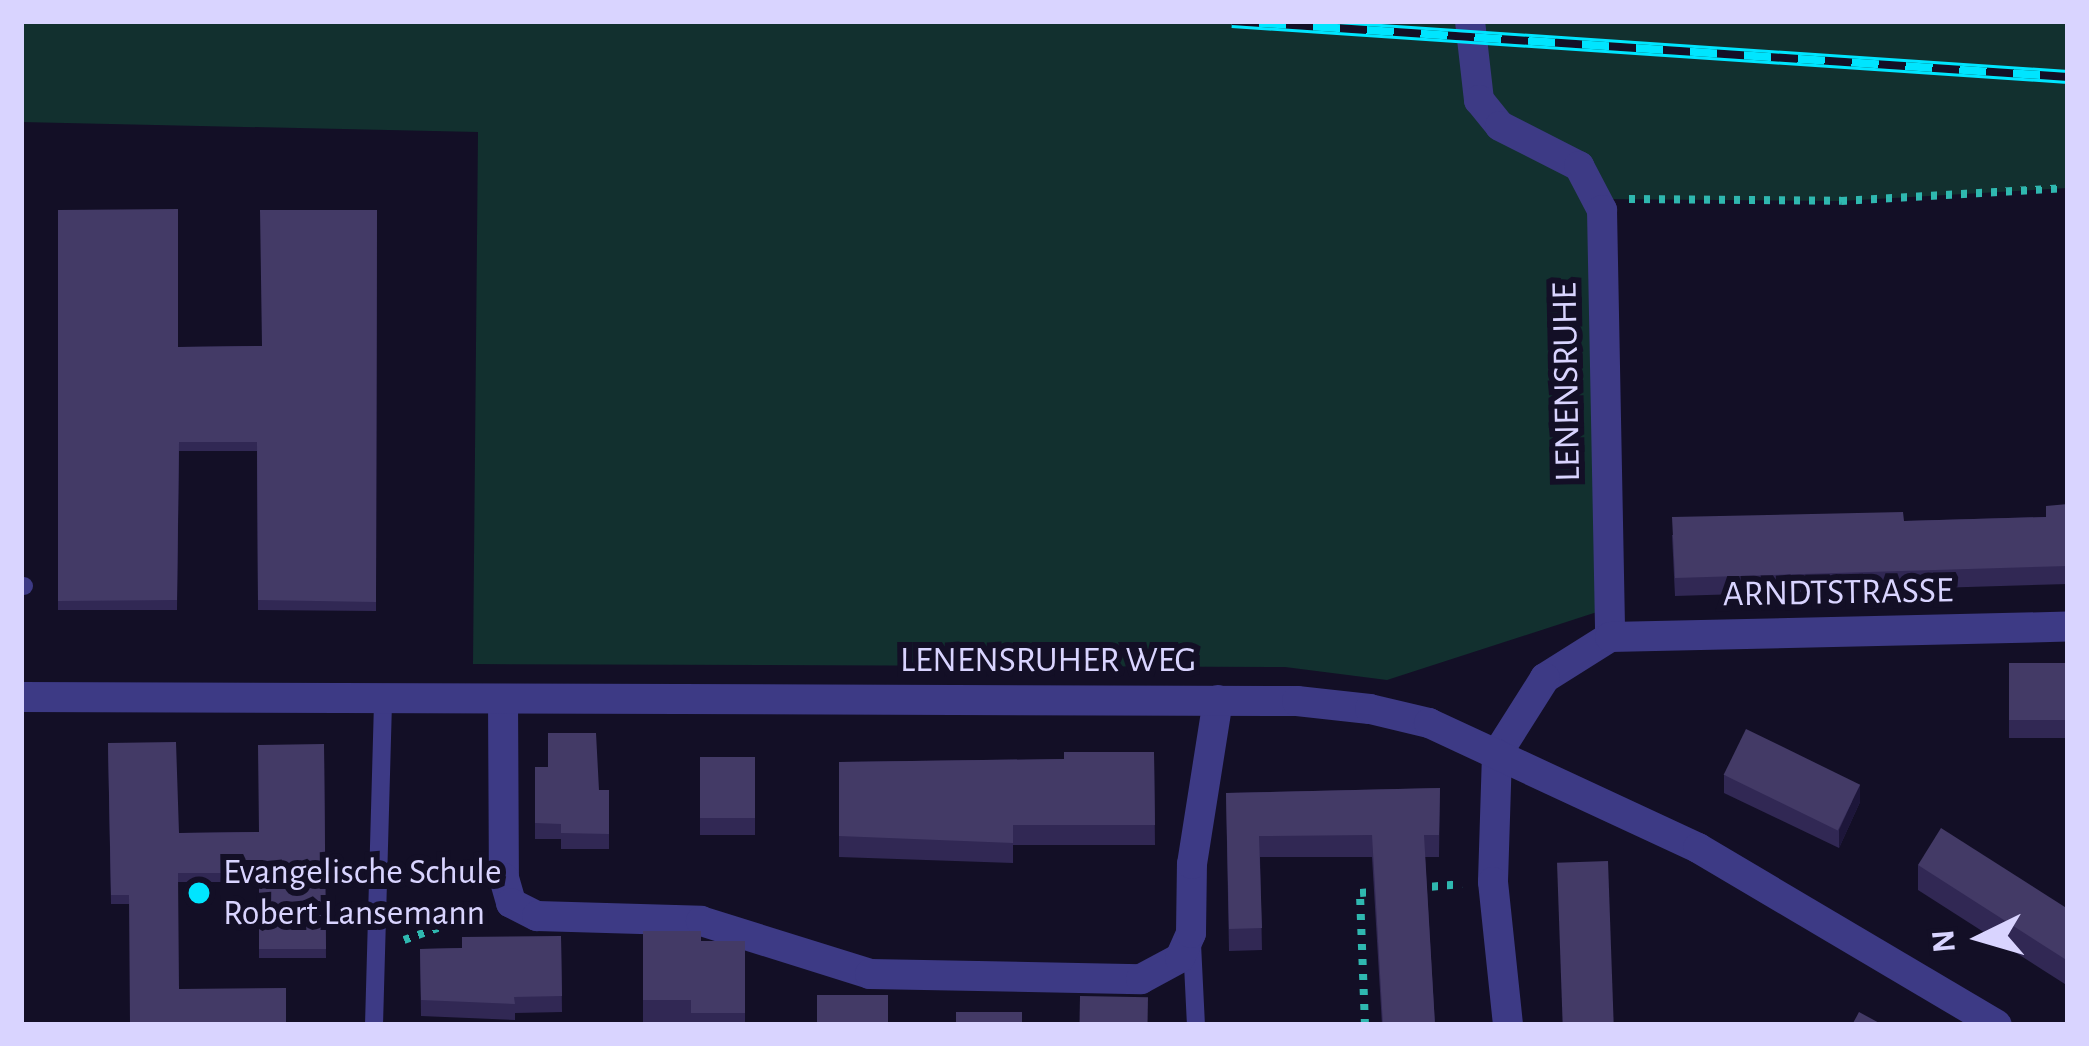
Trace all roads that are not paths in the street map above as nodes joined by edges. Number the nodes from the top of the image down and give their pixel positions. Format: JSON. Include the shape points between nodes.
{"nodes":[{"id":1,"x":1470,"y":21,"type":"edge"},
{"id":2,"x":2068,"y":627,"type":"edge"},
{"id":3,"x":1610,"y":637,"type":"junction"},
{"id":4,"x":21,"y":697,"type":"edge"},
{"id":5,"x":383,"y":698,"type":"junction"},
{"id":6,"x":503,"y":698,"type":"junction"},
{"id":7,"x":1218,"y":700,"type":"junction"},
{"id":8,"x":1497,"y":754,"type":"junction"},
{"id":9,"x":1191,"y":933,"type":"junction"},
{"id":10,"x":374,"y":1025,"type":"edge"},
{"id":11,"x":1196,"y":1025,"type":"edge"},
{"id":12,"x":1508,"y":1025,"type":"edge"},
{"id":13,"x":1997,"y":1025,"type":"edge"}],
"edges":[{"from":1,"to":3,"type":"street","name":"LENENSRUHE","via":[[1480,100],[1500,126],[1579,166],[1597,198]]},
{"from":2,"to":3,"type":"street","name":"ARNDTSTRASSE"},
{"from":3,"to":8,"type":"street","via":[[1545,678]]},
{"from":4,"to":5,"type":"street","name":"LENENSRUHER WEG"},
{"from":5,"to":6,"type":"street","name":"LENENSRUHER WEG"},
{"from":5,"to":10,"type":"lane"},
{"from":6,"to":7,"type":"street","name":"LENENSRUHER WEG"},
{"from":6,"to":9,"type":"street","via":[[511,903],[556,918],[701,921],[830,964],[940,978],[1141,980],[1180,958]]},
{"from":7,"to":8,"type":"street","name":"LENENSRUHER WEG","via":[[1370,709],[1430,723]]},
{"from":7,"to":9,"type":"street","via":[[1192,864]]},
{"from":8,"to":12,"type":"street","via":[[1493,882]]},
{"from":8,"to":13,"type":"street","name":"LENENSRUHER WEG","via":[[1698,848]]},
{"from":9,"to":11,"type":"lane"}]}
